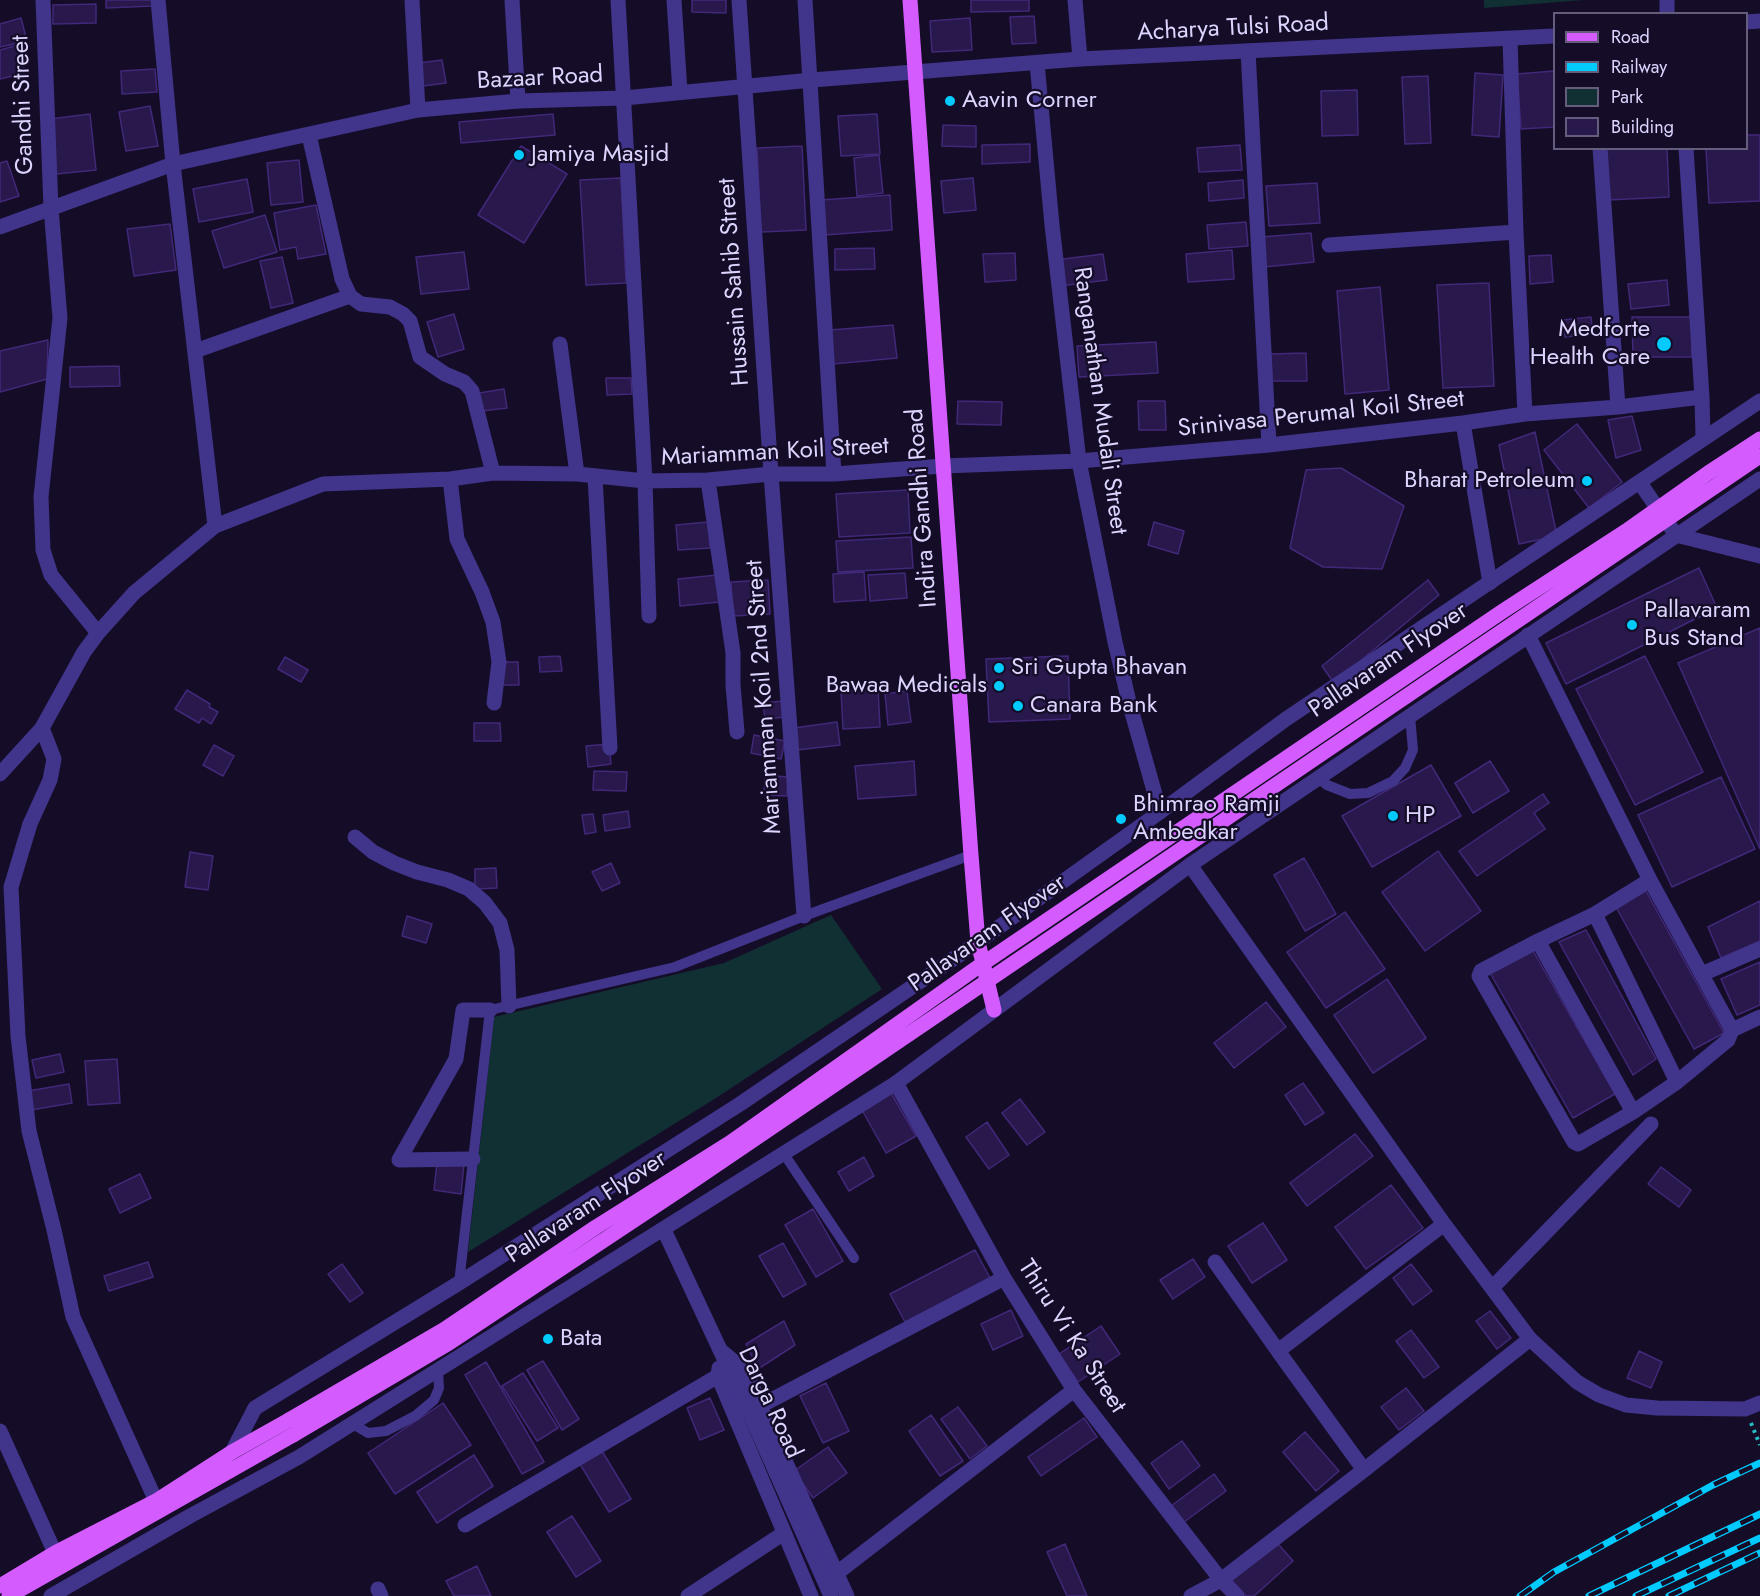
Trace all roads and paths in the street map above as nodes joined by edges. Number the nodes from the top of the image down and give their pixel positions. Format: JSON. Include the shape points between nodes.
{"nodes":[{"id":1,"x":43,"y":0,"type":"edge"},
{"id":2,"x":158,"y":0,"type":"edge"},
{"id":3,"x":412,"y":0,"type":"edge"},
{"id":4,"x":512,"y":0,"type":"edge"},
{"id":5,"x":618,"y":0,"type":"edge"},
{"id":6,"x":674,"y":0,"type":"edge"},
{"id":7,"x":739,"y":0,"type":"edge"},
{"id":8,"x":806,"y":0,"type":"edge"},
{"id":9,"x":910,"y":0,"type":"edge"},
{"id":10,"x":1075,"y":0,"type":"edge"},
{"id":11,"x":1553,"y":36,"type":"edge"},
{"id":12,"x":1510,"y":39,"type":"junction"},
{"id":13,"x":1248,"y":51,"type":"junction"},
{"id":14,"x":1080,"y":59,"type":"junction"},
{"id":15,"x":1037,"y":63,"type":"junction"},
{"id":16,"x":914,"y":72,"type":"junction"},
{"id":17,"x":812,"y":80,"type":"junction"},
{"id":18,"x":745,"y":86,"type":"junction"},
{"id":19,"x":680,"y":92,"type":"junction"},
{"id":20,"x":624,"y":98,"type":"junction"},
{"id":21,"x":518,"y":101,"type":"junction"},
{"id":22,"x":418,"y":110,"type":"junction"},
{"id":23,"x":309,"y":135,"type":"junction"},
{"id":24,"x":1600,"y":150,"type":"edge"},
{"id":25,"x":1686,"y":150,"type":"edge"},
{"id":26,"x":173,"y":164,"type":"junction"},
{"id":27,"x":51,"y":208,"type":"junction"},
{"id":28,"x":0,"y":227,"type":"edge"},
{"id":29,"x":1516,"y":232,"type":"junction"},
{"id":30,"x":1329,"y":245,"type":"dead end"},
{"id":31,"x":350,"y":296,"type":"junction"},
{"id":32,"x":560,"y":344,"type":"dead end"},
{"id":33,"x":195,"y":351,"type":"junction"},
{"id":34,"x":1702,"y":398,"type":"junction"},
{"id":35,"x":1760,"y":401,"type":"edge"},
{"id":36,"x":1618,"y":407,"type":"junction"},
{"id":37,"x":1525,"y":414,"type":"junction"},
{"id":38,"x":1463,"y":423,"type":"junction"},
{"id":39,"x":1703,"y":438,"type":"junction"},
{"id":40,"x":1760,"y":439,"type":"edge"},
{"id":41,"x":1269,"y":445,"type":"junction"},
{"id":42,"x":1760,"y":456,"type":"edge"},
{"id":43,"x":1079,"y":461,"type":"junction"},
{"id":44,"x":943,"y":466,"type":"junction"},
{"id":45,"x":493,"y":474,"type":"junction"},
{"id":46,"x":577,"y":474,"type":"junction"},
{"id":47,"x":771,"y":474,"type":"junction"},
{"id":48,"x":834,"y":474,"type":"junction"},
{"id":49,"x":595,"y":477,"type":"junction"},
{"id":50,"x":1760,"y":478,"type":"edge"},
{"id":51,"x":450,"y":479,"type":"junction"},
{"id":52,"x":708,"y":480,"type":"junction"},
{"id":53,"x":645,"y":481,"type":"junction"},
{"id":54,"x":1640,"y":483,"type":"junction"},
{"id":55,"x":215,"y":526,"type":"junction"},
{"id":56,"x":1676,"y":535,"type":"junction"},
{"id":57,"x":1760,"y":556,"type":"edge"},
{"id":58,"x":1490,"y":583,"type":"junction"},
{"id":59,"x":649,"y":616,"type":"dead end"},
{"id":60,"x":98,"y":633,"type":"junction"},
{"id":61,"x":1528,"y":634,"type":"junction"},
{"id":62,"x":494,"y":703,"type":"dead end"},
{"id":63,"x":1410,"y":716,"type":"junction"},
{"id":64,"x":42,"y":728,"type":"junction"},
{"id":65,"x":737,"y":732,"type":"dead end"},
{"id":66,"x":610,"y":748,"type":"dead end"},
{"id":67,"x":0,"y":774,"type":"edge"},
{"id":68,"x":1318,"y":778,"type":"junction"},
{"id":69,"x":1160,"y":812,"type":"junction"},
{"id":70,"x":355,"y":837,"type":"dead end"},
{"id":71,"x":971,"y":855,"type":"junction"},
{"id":72,"x":1190,"y":865,"type":"junction"},
{"id":73,"x":1650,"y":880,"type":"junction"},
{"id":74,"x":1595,"y":914,"type":"junction"},
{"id":75,"x":804,"y":916,"type":"junction"},
{"id":76,"x":1538,"y":941,"type":"junction"},
{"id":77,"x":978,"y":942,"type":"junction"},
{"id":78,"x":1760,"y":949,"type":"edge"},
{"id":79,"x":1702,"y":974,"type":"junction"},
{"id":80,"x":509,"y":1006,"type":"junction"},
{"id":81,"x":490,"y":1010,"type":"junction"},
{"id":82,"x":994,"y":1010,"type":"junction"},
{"id":83,"x":1760,"y":1017,"type":"edge"},
{"id":84,"x":1732,"y":1030,"type":"junction"},
{"id":85,"x":1677,"y":1082,"type":"junction"},
{"id":86,"x":896,"y":1083,"type":"junction"},
{"id":87,"x":1633,"y":1112,"type":"junction"},
{"id":88,"x":1651,"y":1124,"type":"dead end"},
{"id":89,"x":784,"y":1154,"type":"junction"},
{"id":90,"x":473,"y":1159,"type":"junction"},
{"id":91,"x":1444,"y":1224,"type":"junction"},
{"id":92,"x":664,"y":1230,"type":"junction"},
{"id":93,"x":854,"y":1258,"type":"dead end"},
{"id":94,"x":1215,"y":1262,"type":"dead end"},
{"id":95,"x":1004,"y":1278,"type":"junction"},
{"id":96,"x":459,"y":1283,"type":"junction"},
{"id":97,"x":1492,"y":1288,"type":"junction"},
{"id":98,"x":1530,"y":1339,"type":"junction"},
{"id":99,"x":720,"y":1350,"type":"junction"},
{"id":100,"x":1278,"y":1351,"type":"junction"},
{"id":101,"x":438,"y":1371,"type":"junction"},
{"id":102,"x":718,"y":1376,"type":"junction"},
{"id":103,"x":1074,"y":1390,"type":"junction"},
{"id":104,"x":1760,"y":1403,"type":"edge"},
{"id":105,"x":760,"y":1406,"type":"junction"},
{"id":106,"x":353,"y":1424,"type":"junction"},
{"id":107,"x":291,"y":1427,"type":"junction"},
{"id":108,"x":0,"y":1431,"type":"edge"},
{"id":109,"x":231,"y":1452,"type":"junction"},
{"id":110,"x":1364,"y":1470,"type":"junction"},
{"id":111,"x":156,"y":1501,"type":"junction"},
{"id":112,"x":465,"y":1525,"type":"dead end"},
{"id":113,"x":784,"y":1533,"type":"junction"},
{"id":114,"x":56,"y":1553,"type":"junction"},
{"id":115,"x":837,"y":1573,"type":"junction"},
{"id":116,"x":1221,"y":1580,"type":"junction"},
{"id":117,"x":0,"y":1586,"type":"edge"},
{"id":118,"x":9,"y":1596,"type":"edge"},
{"id":119,"x":51,"y":1596,"type":"edge"},
{"id":120,"x":688,"y":1596,"type":"edge"},
{"id":121,"x":811,"y":1596,"type":"edge"},
{"id":122,"x":831,"y":1596,"type":"edge"},
{"id":123,"x":847,"y":1596,"type":"edge"},
{"id":124,"x":1191,"y":1596,"type":"edge"},
{"id":125,"x":1237,"y":1596,"type":"edge"}],
"edges":[{"from":1,"to":27,"type":"street","name":"Gandhi Street"},
{"from":2,"to":26,"type":"street"},
{"from":3,"to":22,"type":"street"},
{"from":4,"to":21,"type":"street"},
{"from":5,"to":20,"type":"street"},
{"from":6,"to":19,"type":"street"},
{"from":7,"to":18,"type":"street","name":"Hussain Sahib Street"},
{"from":8,"to":17,"type":"street"},
{"from":9,"to":16,"type":"main road","name":"Indira Gandhi Road"},
{"from":10,"to":14,"type":"street"},
{"from":11,"to":12,"type":"street","name":"Acharya Tulsi Road"},
{"from":12,"to":13,"type":"street","name":"Acharya Tulsi Road"},
{"from":12,"to":29,"type":"street"},
{"from":13,"to":14,"type":"street","name":"Acharya Tulsi Road"},
{"from":13,"to":41,"type":"street"},
{"from":14,"to":15,"type":"street","name":"Acharya Tulsi Road"},
{"from":15,"to":16,"type":"street","name":"Acharya Tulsi Road"},
{"from":15,"to":43,"type":"street","name":"Ranganathan Mudali Street"},
{"from":16,"to":17,"type":"street","name":"Bazaar Road"},
{"from":16,"to":44,"type":"main road","name":"Indira Gandhi Road"},
{"from":17,"to":18,"type":"street","name":"Bazaar Road"},
{"from":17,"to":48,"type":"street"},
{"from":18,"to":19,"type":"street","name":"Bazaar Road"},
{"from":18,"to":47,"type":"street","name":"Hussain Sahib Street"},
{"from":19,"to":20,"type":"street","name":"Bazaar Road"},
{"from":20,"to":21,"type":"street","name":"Bazaar Road"},
{"from":20,"to":53,"type":"street"},
{"from":21,"to":22,"type":"street","name":"Bazaar Road"},
{"from":22,"to":23,"type":"street","name":"Bazaar Road"},
{"from":23,"to":26,"type":"street","name":"Bazaar Road"},
{"from":23,"to":31,"type":"street","via":[[342,279]]},
{"from":24,"to":36,"type":"street"},
{"from":25,"to":34,"type":"street"},
{"from":26,"to":27,"type":"street","name":"Bazaar Road"},
{"from":26,"to":33,"type":"street"},
{"from":27,"to":28,"type":"street","name":"Bazaar Road"},
{"from":27,"to":60,"type":"street","name":"Gandhi Street","via":[[60,318],[41,497],[43,550],[51,575]]},
{"from":29,"to":30,"type":"street"},
{"from":29,"to":37,"type":"street"},
{"from":31,"to":33,"type":"street"},
{"from":31,"to":45,"type":"street","via":[[361,304],[390,307],[403,314],[410,321],[420,357],[464,382],[472,391]]},
{"from":32,"to":46,"type":"street"},
{"from":33,"to":55,"type":"street"},
{"from":34,"to":36,"type":"street","name":"Srinivasa Perumal Koil Street"},
{"from":34,"to":39,"type":"street"},
{"from":35,"to":39,"type":"street"},
{"from":36,"to":37,"type":"street","name":"Srinivasa Perumal Koil Street"},
{"from":37,"to":38,"type":"street","name":"Srinivasa Perumal Koil Street"},
{"from":38,"to":41,"type":"street","name":"Srinivasa Perumal Koil Street"},
{"from":38,"to":58,"type":"street"},
{"from":39,"to":54,"type":"street"},
{"from":40,"to":107,"type":"main road","name":"Pallavaram Flyover","bridge":true,"via":[[975,969],[731,1142]]},
{"from":41,"to":43,"type":"street","name":"Srinivasa Perumal Koil Street"},
{"from":42,"to":107,"type":"main road","name":"Pallavaram Flyover","bridge":true,"via":[[448,1343]]},
{"from":43,"to":44,"type":"street","name":"Srinivasa Perumal Koil Street"},
{"from":43,"to":69,"type":"street","name":"Ranganathan Mudali Street","via":[[1115,642]]},
{"from":44,"to":48,"type":"street","name":"Mariamman Koil Street"},
{"from":44,"to":71,"type":"main road","name":"Indira Gandhi Road"},
{"from":45,"to":46,"type":"street","name":"Mariamman Koil Street"},
{"from":45,"to":51,"type":"street","name":"Mariamman Koil Street"},
{"from":46,"to":49,"type":"street","name":"Mariamman Koil Street"},
{"from":47,"to":48,"type":"street","name":"Mariamman Koil Street"},
{"from":47,"to":52,"type":"street","name":"Mariamman Koil Street"},
{"from":47,"to":75,"type":"street","name":"Mariamman Koil 2nd Street"},
{"from":49,"to":53,"type":"street","name":"Mariamman Koil Street"},
{"from":49,"to":66,"type":"street"},
{"from":50,"to":56,"type":"street"},
{"from":51,"to":55,"type":"street","name":"Mariamman Koil Street","via":[[323,484]]},
{"from":51,"to":62,"type":"street","via":[[457,539],[493,622],[499,662]]},
{"from":52,"to":53,"type":"street","name":"Mariamman Koil Street"},
{"from":52,"to":65,"type":"street","via":[[733,653]]},
{"from":53,"to":59,"type":"street"},
{"from":54,"to":56,"type":"street"},
{"from":54,"to":58,"type":"street"},
{"from":55,"to":60,"type":"street","name":"Mariamman Koil Street","via":[[134,594]]},
{"from":56,"to":57,"type":"street"},
{"from":56,"to":61,"type":"street"},
{"from":58,"to":69,"type":"street","via":[[1286,719]]},
{"from":60,"to":64,"type":"street","name":"Mariamman Koil Street"},
{"from":61,"to":63,"type":"street"},
{"from":61,"to":73,"type":"street"},
{"from":63,"to":68,"type":"street"},
{"from":63,"to":68,"type":"lane","via":[[1413,750],[1405,768],[1393,781],[1368,793],[1350,794]]},
{"from":64,"to":67,"type":"street","name":"Mariamman Koil Street"},
{"from":64,"to":111,"type":"street","via":[[54,759],[50,780],[30,824],[11,887],[18,1036],[28,1131],[73,1317]]},
{"from":68,"to":72,"type":"street"},
{"from":69,"to":77,"type":"street"},
{"from":70,"to":80,"type":"street","via":[[394,863],[469,889],[485,903],[500,923],[507,950]]},
{"from":71,"to":75,"type":"lane"},
{"from":71,"to":77,"type":"main road","name":"Indira Gandhi Road"},
{"from":72,"to":82,"type":"street"},
{"from":72,"to":91,"type":"street"},
{"from":73,"to":74,"type":"street"},
{"from":73,"to":79,"type":"street"},
{"from":74,"to":76,"type":"street"},
{"from":74,"to":85,"type":"street"},
{"from":75,"to":80,"type":"lane","via":[[675,967]]},
{"from":76,"to":87,"type":"street"},
{"from":76,"to":87,"type":"street","via":[[1481,971],[1481,982],[1574,1142],[1578,1144]]},
{"from":77,"to":82,"type":"main road","name":"Indira Gandhi Road"},
{"from":77,"to":96,"type":"street","via":[[740,1104]]},
{"from":78,"to":79,"type":"street"},
{"from":79,"to":84,"type":"street"},
{"from":80,"to":81,"type":"lane"},
{"from":81,"to":90,"type":"lane"},
{"from":81,"to":90,"type":"street","via":[[464,1010],[456,1059],[399,1160]]},
{"from":82,"to":86,"type":"street"},
{"from":83,"to":84,"type":"street"},
{"from":84,"to":85,"type":"street","via":[[1728,1040]]},
{"from":85,"to":87,"type":"street"},
{"from":86,"to":89,"type":"street"},
{"from":86,"to":95,"type":"street","name":"Thiru Vi Ka Street"},
{"from":88,"to":97,"type":"street"},
{"from":89,"to":92,"type":"street"},
{"from":89,"to":93,"type":"lane"},
{"from":90,"to":96,"type":"lane"},
{"from":91,"to":97,"type":"street"},
{"from":91,"to":100,"type":"street"},
{"from":92,"to":99,"type":"street","name":"Darga Road"},
{"from":92,"to":101,"type":"street"},
{"from":94,"to":100,"type":"street"},
{"from":95,"to":103,"type":"street","name":"Thiru Vi Ka Street"},
{"from":95,"to":105,"type":"street"},
{"from":96,"to":109,"type":"street","via":[[255,1408]]},
{"from":97,"to":98,"type":"street"},
{"from":98,"to":104,"type":"street","via":[[1577,1382],[1626,1405],[1745,1409]]},
{"from":98,"to":110,"type":"street"},
{"from":99,"to":102,"type":"street"},
{"from":99,"to":105,"type":"street","via":[[747,1372]]},
{"from":99,"to":122,"type":"street","name":"Darga Road"},
{"from":100,"to":110,"type":"street"},
{"from":101,"to":106,"type":"street"},
{"from":101,"to":106,"type":"lane","via":[[439,1388],[434,1400],[415,1416],[386,1431],[368,1433]]},
{"from":102,"to":112,"type":"street"},
{"from":102,"to":113,"type":"street"},
{"from":103,"to":115,"type":"street"},
{"from":103,"to":116,"type":"street","name":"Thiru Vi Ka Street"},
{"from":105,"to":115,"type":"street"},
{"from":106,"to":119,"type":"street"},
{"from":107,"to":109,"type":"main road","name":"Pallavaram Flyover"},
{"from":107,"to":118,"type":"main road","name":"Pallavaram Flyover","via":[[242,1464]]},
{"from":108,"to":114,"type":"street"},
{"from":109,"to":111,"type":"main road","name":"Pallavaram Flyover"},
{"from":110,"to":116,"type":"street"},
{"from":111,"to":114,"type":"main road","name":"Pallavaram Flyover"},
{"from":113,"to":120,"type":"street"},
{"from":113,"to":121,"type":"street"},
{"from":114,"to":117,"type":"main road","name":"Pallavaram Flyover"},
{"from":115,"to":123,"type":"street"},
{"from":116,"to":124,"type":"street"},
{"from":116,"to":125,"type":"street","name":"Thiru Vi Ka Street"}]}
